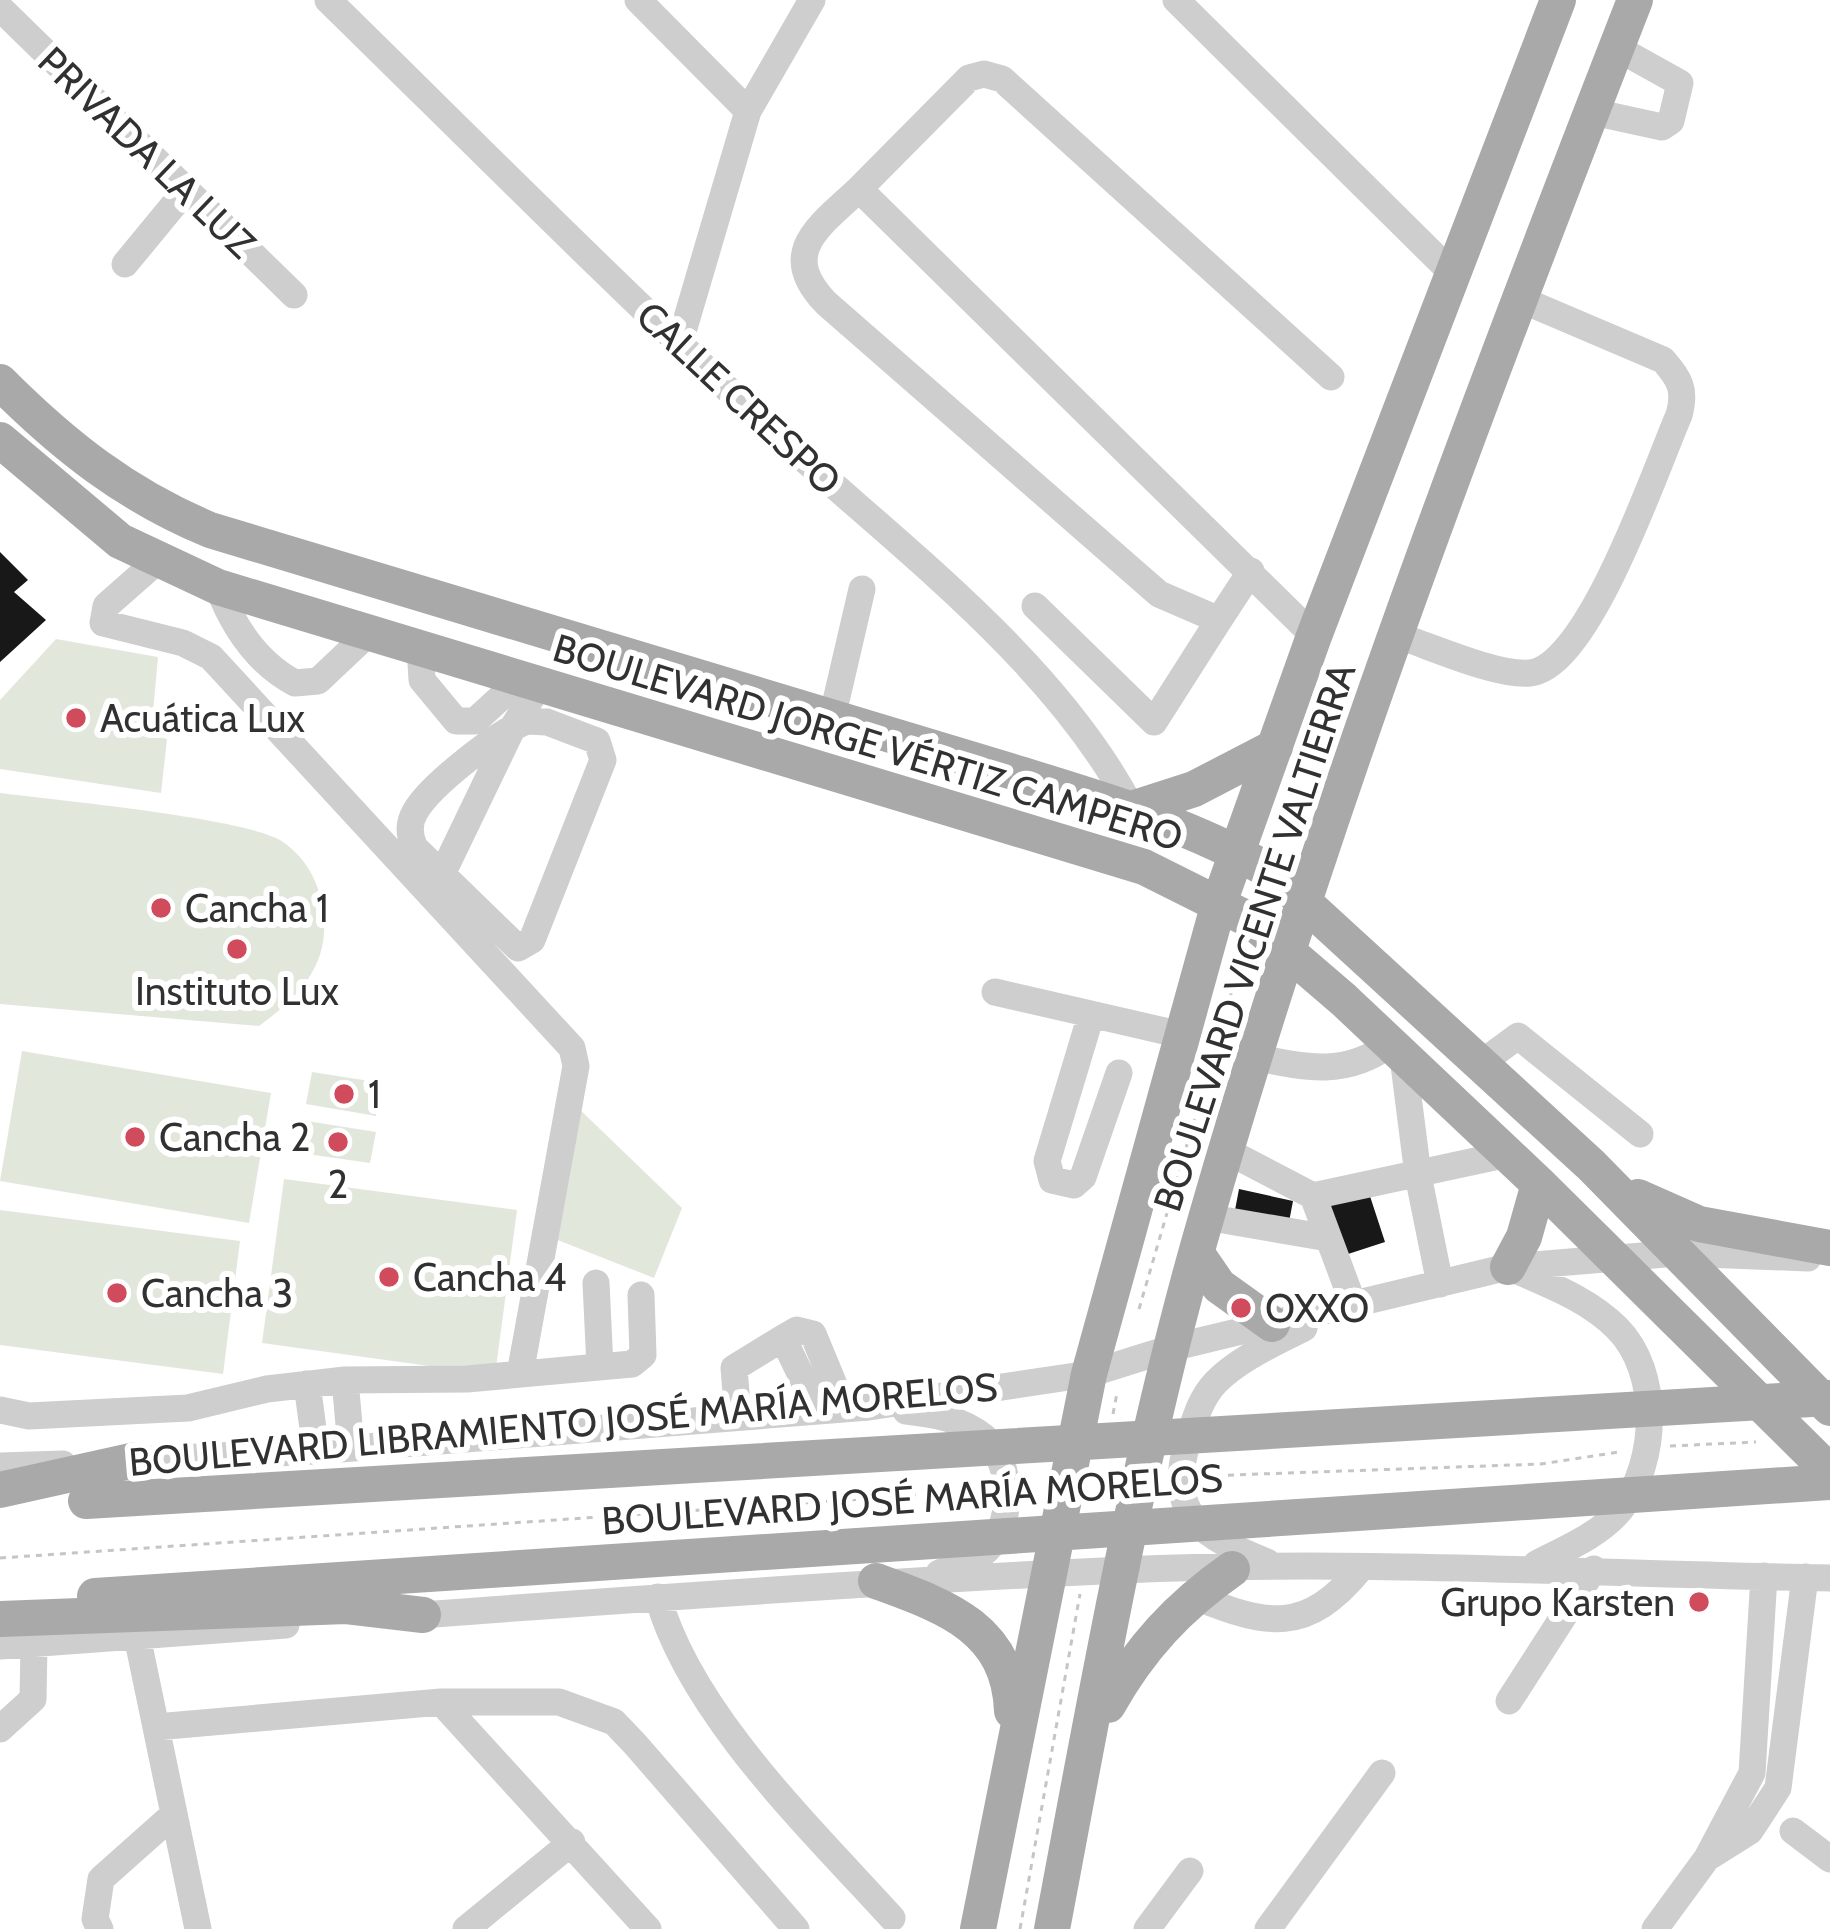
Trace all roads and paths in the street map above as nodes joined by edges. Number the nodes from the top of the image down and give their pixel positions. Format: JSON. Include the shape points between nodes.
{"nodes":[{"id":1,"x":328,"y":0,"type":"edge"},
{"id":2,"x":638,"y":0,"type":"edge"},
{"id":3,"x":812,"y":0,"type":"edge"},
{"id":4,"x":1176,"y":0,"type":"edge"},
{"id":5,"x":1558,"y":0,"type":"edge"},
{"id":6,"x":1635,"y":0,"type":"edge"},
{"id":7,"x":0,"y":8,"type":"edge"},
{"id":8,"x":1617,"y":48,"type":"junction"},
{"id":9,"x":748,"y":111,"type":"junction"},
{"id":10,"x":1593,"y":112,"type":"junction"},
{"id":11,"x":859,"y":189,"type":"junction"},
{"id":12,"x":186,"y":190,"type":"junction"},
{"id":13,"x":125,"y":264,"type":"dead end"},
{"id":14,"x":1453,"y":274,"type":"junction"},
{"id":15,"x":294,"y":295,"type":"dead end"},
{"id":16,"x":1522,"y":300,"type":"junction"},
{"id":17,"x":680,"y":345,"type":"junction"},
{"id":18,"x":1331,"y":377,"type":"dead end"},
{"id":19,"x":0,"y":382,"type":"edge"},
{"id":20,"x":7,"y":449,"type":"edge"},
{"id":21,"x":156,"y":562,"type":"junction"},
{"id":22,"x":1251,"y":571,"type":"junction"},
{"id":23,"x":218,"y":586,"type":"junction"},
{"id":24,"x":862,"y":589,"type":"dead end"},
{"id":25,"x":1035,"y":606,"type":"dead end"},
{"id":26,"x":1219,"y":620,"type":"junction"},
{"id":27,"x":370,"y":631,"type":"junction"},
{"id":28,"x":1396,"y":635,"type":"junction"},
{"id":29,"x":1314,"y":637,"type":"junction"},
{"id":30,"x":420,"y":647,"type":"junction"},
{"id":31,"x":531,"y":682,"type":"junction"},
{"id":32,"x":832,"y":718,"type":"junction"},
{"id":33,"x":513,"y":727,"type":"junction"},
{"id":34,"x":1275,"y":747,"type":"junction"},
{"id":35,"x":1010,"y":771,"type":"junction"},
{"id":36,"x":1132,"y":809,"type":"junction"},
{"id":37,"x":1329,"y":813,"type":"junction"},
{"id":38,"x":1011,"y":829,"type":"junction"},
{"id":39,"x":1236,"y":851,"type":"junction"},
{"id":40,"x":437,"y":885,"type":"junction"},
{"id":41,"x":1303,"y":902,"type":"junction"},
{"id":42,"x":1219,"y":903,"type":"junction"},
{"id":43,"x":504,"y":953,"type":"junction"},
{"id":44,"x":1289,"y":953,"type":"junction"},
{"id":45,"x":1365,"y":960,"type":"junction"},
{"id":46,"x":995,"y":992,"type":"dead end"},
{"id":47,"x":1344,"y":1000,"type":"junction"},
{"id":48,"x":1091,"y":1015,"type":"junction"},
{"id":49,"x":1182,"y":1035,"type":"junction"},
{"id":50,"x":1258,"y":1047,"type":"junction"},
{"id":51,"x":1396,"y":1050,"type":"junction"},
{"id":52,"x":1480,"y":1064,"type":"junction"},
{"id":53,"x":1119,"y":1073,"type":"dead end"},
{"id":54,"x":1640,"y":1134,"type":"dead end"},
{"id":55,"x":1227,"y":1151,"type":"junction"},
{"id":56,"x":1508,"y":1154,"type":"junction"},
{"id":57,"x":1591,"y":1165,"type":"junction"},
{"id":58,"x":1418,"y":1175,"type":"junction"},
{"id":59,"x":1539,"y":1184,"type":"junction"},
{"id":60,"x":1312,"y":1196,"type":"junction"},
{"id":61,"x":1206,"y":1217,"type":"junction"},
{"id":62,"x":1328,"y":1238,"type":"junction"},
{"id":63,"x":1830,"y":1248,"type":"edge"},
{"id":64,"x":1678,"y":1253,"type":"junction"},
{"id":65,"x":1197,"y":1254,"type":"junction"},
{"id":66,"x":1607,"y":1256,"type":"junction"},
{"id":67,"x":1830,"y":1259,"type":"edge"},
{"id":68,"x":1508,"y":1267,"type":"junction"},
{"id":69,"x":596,"y":1283,"type":"dead end"},
{"id":70,"x":1440,"y":1284,"type":"junction"},
{"id":71,"x":641,"y":1294,"type":"dead end"},
{"id":72,"x":1344,"y":1309,"type":"junction"},
{"id":73,"x":1272,"y":1324,"type":"junction"},
{"id":74,"x":1174,"y":1347,"type":"junction"},
{"id":75,"x":599,"y":1367,"type":"junction"},
{"id":76,"x":520,"y":1374,"type":"junction"},
{"id":77,"x":1089,"y":1374,"type":"junction"},
{"id":78,"x":345,"y":1380,"type":"junction"},
{"id":79,"x":307,"y":1384,"type":"junction"},
{"id":80,"x":1830,"y":1398,"type":"edge"},
{"id":81,"x":1830,"y":1408,"type":"edge"},
{"id":82,"x":844,"y":1409,"type":"junction"},
{"id":83,"x":0,"y":1410,"type":"edge"},
{"id":84,"x":738,"y":1417,"type":"junction"},
{"id":85,"x":1797,"y":1439,"type":"junction"},
{"id":86,"x":351,"y":1448,"type":"junction"},
{"id":87,"x":1647,"y":1448,"type":"junction"},
{"id":88,"x":316,"y":1451,"type":"junction"},
{"id":89,"x":134,"y":1460,"type":"junction"},
{"id":90,"x":0,"y":1466,"type":"edge"},
{"id":91,"x":1830,"y":1472,"type":"edge"},
{"id":92,"x":1179,"y":1477,"type":"junction"},
{"id":93,"x":1830,"y":1482,"type":"edge"},
{"id":94,"x":1006,"y":1488,"type":"junction"},
{"id":95,"x":0,"y":1490,"type":"edge"},
{"id":96,"x":0,"y":1507,"type":"edge"},
{"id":97,"x":0,"y":1558,"type":"edge"},
{"id":98,"x":1532,"y":1566,"type":"junction"},
{"id":99,"x":1232,"y":1568,"type":"junction"},
{"id":100,"x":1361,"y":1568,"type":"junction"},
{"id":101,"x":1594,"y":1569,"type":"junction"},
{"id":102,"x":1125,"y":1570,"type":"junction"},
{"id":103,"x":1286,"y":1570,"type":"junction"},
{"id":104,"x":1048,"y":1574,"type":"junction"},
{"id":105,"x":1764,"y":1576,"type":"junction"},
{"id":106,"x":1817,"y":1577,"type":"edge"},
{"id":107,"x":924,"y":1580,"type":"junction"},
{"id":108,"x":875,"y":1581,"type":"junction"},
{"id":109,"x":1193,"y":1596,"type":"junction"},
{"id":110,"x":658,"y":1597,"type":"junction"},
{"id":111,"x":0,"y":1605,"type":"edge"},
{"id":112,"x":423,"y":1615,"type":"junction"},
{"id":113,"x":0,"y":1619,"type":"edge"},
{"id":114,"x":136,"y":1636,"type":"junction"},
{"id":115,"x":34,"y":1644,"type":"junction"},
{"id":116,"x":0,"y":1646,"type":"edge"},
{"id":117,"x":1509,"y":1701,"type":"dead end"},
{"id":118,"x":441,"y":1702,"type":"junction"},
{"id":119,"x":11,"y":1711,"type":"edge"},
{"id":120,"x":156,"y":1726,"type":"junction"},
{"id":121,"x":0,"y":1729,"type":"edge"},
{"id":122,"x":1088,"y":1740,"type":"junction"},
{"id":123,"x":1014,"y":1750,"type":"junction"},
{"id":124,"x":1382,"y":1773,"type":"dead end"},
{"id":125,"x":1752,"y":1773,"type":"junction"},
{"id":126,"x":1778,"y":1788,"type":"junction"},
{"id":127,"x":173,"y":1815,"type":"junction"},
{"id":128,"x":1793,"y":1831,"type":"dead end"},
{"id":129,"x":572,"y":1842,"type":"junction"},
{"id":130,"x":1707,"y":1858,"type":"junction"},
{"id":131,"x":1830,"y":1859,"type":"edge"},
{"id":132,"x":1190,"y":1870,"type":"dead end"},
{"id":133,"x":892,"y":1918,"type":"dead end"},
{"id":134,"x":92,"y":1926,"type":"edge"},
{"id":135,"x":198,"y":1929,"type":"edge"},
{"id":136,"x":466,"y":1929,"type":"edge"},
{"id":137,"x":648,"y":1929,"type":"edge"},
{"id":138,"x":796,"y":1929,"type":"edge"},
{"id":139,"x":978,"y":1929,"type":"edge"},
{"id":140,"x":1052,"y":1929,"type":"edge"},
{"id":141,"x":1148,"y":1929,"type":"edge"},
{"id":142,"x":1268,"y":1929,"type":"edge"},
{"id":143,"x":1654,"y":1929,"type":"edge"}],
"edges":[{"from":1,"to":17,"type":"street","name":"CALLE CRESPO"},
{"from":2,"to":9,"type":"street"},
{"from":3,"to":9,"type":"street"},
{"from":4,"to":14,"type":"street"},
{"from":5,"to":14,"type":"main road","name":"BOULEVARD VICENTE VALTIERRA"},
{"from":6,"to":8,"type":"main road","name":"BOULEVARD VICENTE VALTIERRA"},
{"from":7,"to":12,"type":"street","name":"PRIVADA LA LUZ"},
{"from":8,"to":10,"type":"main road","name":"BOULEVARD VICENTE VALTIERRA"},
{"from":8,"to":10,"type":"street","via":[[1680,83],[1671,121],[1662,127]]},
{"from":9,"to":17,"type":"street"},
{"from":10,"to":16,"type":"main road","name":"BOULEVARD VICENTE VALTIERRA"},
{"from":11,"to":18,"type":"street","via":[[969,78],[1002,79]]},
{"from":11,"to":22,"type":"street"},
{"from":11,"to":26,"type":"street","via":[[810,237],[802,269],[810,286],[1138,578]]},
{"from":12,"to":13,"type":"street"},
{"from":12,"to":15,"type":"street","name":"PRIVADA LA LUZ"},
{"from":14,"to":29,"type":"main road","name":"BOULEVARD VICENTE VALTIERRA"},
{"from":16,"to":28,"type":"main road","name":"BOULEVARD VICENTE VALTIERRA"},
{"from":16,"to":28,"type":"street","via":[[1663,360],[1684,395],[1679,416],[1591,618],[1552,667],[1507,670]]},
{"from":17,"to":36,"type":"street","name":"CALLE CRESPO","via":[[1019,657],[1106,760]]},
{"from":19,"to":32,"type":"main road","name":"BOULEVARD JORGE VÉRTIZ CAMPERO","via":[[109,478],[210,530]]},
{"from":20,"to":21,"type":"main road","name":"BOULEVARD JORGE VÉRTIZ CAMPERO"},
{"from":21,"to":23,"type":"main road","name":"BOULEVARD JORGE VÉRTIZ CAMPERO"},
{"from":21,"to":40,"type":"street","via":[[106,606],[104,623],[211,657]]},
{"from":22,"to":26,"type":"street"},
{"from":22,"to":29,"type":"street"},
{"from":23,"to":27,"type":"main road","name":"BOULEVARD JORGE VÉRTIZ CAMPERO"},
{"from":23,"to":27,"type":"street","via":[[263,661],[295,683],[318,681]]},
{"from":24,"to":32,"type":"street"},
{"from":25,"to":26,"type":"street","via":[[1154,722]]},
{"from":27,"to":30,"type":"main road","name":"BOULEVARD JORGE VÉRTIZ CAMPERO"},
{"from":28,"to":37,"type":"main road","name":"BOULEVARD VICENTE VALTIERRA"},
{"from":29,"to":34,"type":"main road","name":"BOULEVARD VICENTE VALTIERRA"},
{"from":30,"to":31,"type":"main road","name":"BOULEVARD JORGE VÉRTIZ CAMPERO"},
{"from":30,"to":31,"type":"street","via":[[422,680],[456,721],[475,721]]},
{"from":31,"to":33,"type":"street"},
{"from":31,"to":38,"type":"main road","name":"BOULEVARD JORGE VÉRTIZ CAMPERO"},
{"from":32,"to":35,"type":"main road","name":"BOULEVARD JORGE VÉRTIZ CAMPERO"},
{"from":33,"to":40,"type":"street"},
{"from":33,"to":40,"type":"street","via":[[416,809],[410,836]]},
{"from":33,"to":43,"type":"street","via":[[527,721],[566,728],[597,741],[603,760],[532,940]]},
{"from":34,"to":36,"type":"main road","via":[[1194,789]]},
{"from":34,"to":39,"type":"main road","name":"BOULEVARD VICENTE VALTIERRA"},
{"from":35,"to":36,"type":"main road","name":"BOULEVARD JORGE VÉRTIZ CAMPERO"},
{"from":35,"to":38,"type":"main road","via":[[1040,789],[1045,802],[1038,823]]},
{"from":36,"to":39,"type":"main road","name":"BOULEVARD JORGE VÉRTIZ CAMPERO"},
{"from":37,"to":41,"type":"main road","name":"BOULEVARD VICENTE VALTIERRA"},
{"from":37,"to":45,"type":"main road","via":[[1337,898]]},
{"from":38,"to":42,"type":"main road","name":"BOULEVARD JORGE VÉRTIZ CAMPERO","via":[[1144,867]]},
{"from":39,"to":41,"type":"main road","name":"BOULEVARD JORGE VÉRTIZ CAMPERO"},
{"from":39,"to":42,"type":"main road","name":"BOULEVARD VICENTE VALTIERRA"},
{"from":40,"to":43,"type":"street"},
{"from":41,"to":44,"type":"main road","name":"BOULEVARD VICENTE VALTIERRA"},
{"from":41,"to":45,"type":"main road","name":"BOULEVARD JORGE VÉRTIZ CAMPERO"},
{"from":42,"to":44,"type":"main road","name":"BOULEVARD JORGE VÉRTIZ CAMPERO"},
{"from":42,"to":49,"type":"main road","name":"BOULEVARD VICENTE VALTIERRA"},
{"from":43,"to":76,"type":"street","via":[[576,1066]]},
{"from":44,"to":47,"type":"main road","name":"BOULEVARD JORGE VÉRTIZ CAMPERO"},
{"from":44,"to":50,"type":"main road","name":"BOULEVARD VICENTE VALTIERRA"},
{"from":45,"to":52,"type":"main road","name":"BOULEVARD JORGE VÉRTIZ CAMPERO"},
{"from":46,"to":48,"type":"street"},
{"from":47,"to":50,"type":"main road","via":[[1298,1006]]},
{"from":47,"to":51,"type":"main road","name":"BOULEVARD JORGE VÉRTIZ CAMPERO"},
{"from":48,"to":49,"type":"street"},
{"from":48,"to":53,"type":"street","via":[[1053,1138],[1052,1180],[1074,1185],[1083,1178]]},
{"from":49,"to":77,"type":"main road","name":"BOULEVARD VICENTE VALTIERRA"},
{"from":50,"to":51,"type":"street","via":[[1328,1069]]},
{"from":50,"to":55,"type":"main road","name":"BOULEVARD VICENTE VALTIERRA"},
{"from":51,"to":56,"type":"main road","name":"BOULEVARD JORGE VÉRTIZ CAMPERO"},
{"from":51,"to":58,"type":"street"},
{"from":52,"to":54,"type":"street","via":[[1518,1036]]},
{"from":52,"to":57,"type":"main road","name":"BOULEVARD JORGE VÉRTIZ CAMPERO"},
{"from":55,"to":60,"type":"street"},
{"from":55,"to":61,"type":"main road","name":"BOULEVARD VICENTE VALTIERRA"},
{"from":56,"to":58,"type":"street"},
{"from":56,"to":59,"type":"main road","name":"BOULEVARD JORGE VÉRTIZ CAMPERO"},
{"from":57,"to":63,"type":"main road","via":[[1667,1214]]},
{"from":57,"to":64,"type":"main road","name":"BOULEVARD JORGE VÉRTIZ CAMPERO"},
{"from":58,"to":60,"type":"street"},
{"from":58,"to":70,"type":"street"},
{"from":59,"to":66,"type":"main road","name":"BOULEVARD JORGE VÉRTIZ CAMPERO"},
{"from":59,"to":68,"type":"main road"},
{"from":60,"to":62,"type":"street"},
{"from":61,"to":62,"type":"street"},
{"from":61,"to":65,"type":"main road","name":"BOULEVARD VICENTE VALTIERRA"},
{"from":62,"to":72,"type":"street"},
{"from":64,"to":66,"type":"street","name":"BOULEVARD LIBRAMIENTO JOSÉ MARÍA MORELOS"},
{"from":64,"to":67,"type":"street","name":"BOULEVARD LIBRAMIENTO JOSÉ MARÍA MORELOS"},
{"from":64,"to":81,"type":"main road","name":"BOULEVARD JORGE VÉRTIZ CAMPERO"},
{"from":65,"to":73,"type":"main road","via":[[1219,1286]]},
{"from":65,"to":74,"type":"main road","name":"BOULEVARD VICENTE VALTIERRA"},
{"from":66,"to":68,"type":"street","name":"BOULEVARD LIBRAMIENTO JOSÉ MARÍA MORELOS"},
{"from":66,"to":85,"type":"main road","name":"BOULEVARD JORGE VÉRTIZ CAMPERO"},
{"from":68,"to":70,"type":"street","name":"BOULEVARD LIBRAMIENTO JOSÉ MARÍA MORELOS"},
{"from":68,"to":87,"type":"street","via":[[1583,1302],[1621,1332],[1649,1407]]},
{"from":69,"to":75,"type":"street"},
{"from":70,"to":72,"type":"street","name":"BOULEVARD LIBRAMIENTO JOSÉ MARÍA MORELOS"},
{"from":71,"to":75,"type":"street","via":[[640,1361]]},
{"from":72,"to":73,"type":"street","name":"BOULEVARD LIBRAMIENTO JOSÉ MARÍA MORELOS"},
{"from":72,"to":92,"type":"street","via":[[1217,1382],[1199,1406]]},
{"from":73,"to":74,"type":"street","name":"BOULEVARD LIBRAMIENTO JOSÉ MARÍA MORELOS"},
{"from":74,"to":77,"type":"street","name":"BOULEVARD LIBRAMIENTO JOSÉ MARÍA MORELOS"},
{"from":74,"to":102,"type":"main road","name":"BOULEVARD VICENTE VALTIERRA"},
{"from":75,"to":76,"type":"street"},
{"from":76,"to":78,"type":"street"},
{"from":77,"to":82,"type":"street","name":"BOULEVARD LIBRAMIENTO JOSÉ MARÍA MORELOS"},
{"from":77,"to":104,"type":"main road","name":"BOULEVARD VICENTE VALTIERRA","via":[[1085,1480]]},
{"from":78,"to":79,"type":"street"},
{"from":78,"to":86,"type":"street"},
{"from":79,"to":83,"type":"street","via":[[188,1408],[28,1416]]},
{"from":79,"to":88,"type":"street"},
{"from":80,"to":96,"type":"main road","name":"BOULEVARD JOSÉ MARÍA MORELOS","bridge":true},
{"from":82,"to":84,"type":"street","name":"BOULEVARD LIBRAMIENTO JOSÉ MARÍA MORELOS"},
{"from":82,"to":84,"type":"street","via":[[813,1334],[797,1330],[734,1368]]},
{"from":82,"to":94,"type":"street","via":[[941,1416],[980,1434],[1000,1459]]},
{"from":84,"to":86,"type":"street","name":"BOULEVARD LIBRAMIENTO JOSÉ MARÍA MORELOS"},
{"from":85,"to":87,"type":"path"},
{"from":85,"to":91,"type":"main road","name":"BOULEVARD JORGE VÉRTIZ CAMPERO"},
{"from":86,"to":88,"type":"street","name":"BOULEVARD LIBRAMIENTO JOSÉ MARÍA MORELOS"},
{"from":87,"to":92,"type":"path","via":[[1541,1465]]},
{"from":87,"to":98,"type":"street","via":[[1619,1511]]},
{"from":88,"to":89,"type":"street","name":"BOULEVARD LIBRAMIENTO JOSÉ MARÍA MORELOS"},
{"from":89,"to":90,"type":"street","name":"BOULEVARD LIBRAMIENTO JOSÉ MARÍA MORELOS"},
{"from":89,"to":95,"type":"main road"},
{"from":92,"to":103,"type":"street","via":[[1198,1527]]},
{"from":93,"to":111,"type":"main road","name":"BOULEVARD JOSÉ MARÍA MORELOS","bridge":true},
{"from":94,"to":97,"type":"path"},
{"from":94,"to":107,"type":"street","via":[[993,1544]]},
{"from":98,"to":100,"type":"street"},
{"from":98,"to":101,"type":"street"},
{"from":99,"to":102,"type":"street"},
{"from":99,"to":103,"type":"street"},
{"from":99,"to":109,"type":"main road"},
{"from":100,"to":103,"type":"street"},
{"from":100,"to":109,"type":"street","via":[[1335,1599],[1292,1619],[1243,1615]]},
{"from":101,"to":105,"type":"street"},
{"from":101,"to":117,"type":"street"},
{"from":102,"to":104,"type":"street"},
{"from":102,"to":122,"type":"main road","name":"BOULEVARD VICENTE VALTIERRA"},
{"from":104,"to":107,"type":"street"},
{"from":104,"to":123,"type":"main road","name":"BOULEVARD VICENTE VALTIERRA"},
{"from":105,"to":106,"type":"street"},
{"from":105,"to":125,"type":"street"},
{"from":106,"to":126,"type":"street"},
{"from":107,"to":108,"type":"street"},
{"from":108,"to":110,"type":"street"},
{"from":108,"to":123,"type":"main road","via":[[943,1606],[988,1636],[1012,1697]]},
{"from":109,"to":122,"type":"main road","via":[[1135,1657]]},
{"from":110,"to":112,"type":"street"},
{"from":110,"to":133,"type":"street","via":[[670,1639],[716,1707]]},
{"from":112,"to":113,"type":"main road","via":[[346,1606]]},
{"from":112,"to":114,"type":"street"},
{"from":114,"to":115,"type":"street"},
{"from":114,"to":120,"type":"street"},
{"from":115,"to":116,"type":"street"},
{"from":115,"to":119,"type":"street","via":[[36,1683]]},
{"from":118,"to":120,"type":"street"},
{"from":118,"to":129,"type":"street"},
{"from":118,"to":138,"type":"street","via":[[559,1702],[614,1722]]},
{"from":119,"to":121,"type":"street"},
{"from":120,"to":127,"type":"street"},
{"from":122,"to":140,"type":"main road","name":"BOULEVARD VICENTE VALTIERRA"},
{"from":123,"to":139,"type":"main road","name":"BOULEVARD VICENTE VALTIERRA"},
{"from":124,"to":142,"type":"street"},
{"from":125,"to":126,"type":"street"},
{"from":125,"to":130,"type":"street"},
{"from":126,"to":130,"type":"street","via":[[1750,1831]]},
{"from":127,"to":134,"type":"street","via":[[101,1879]]},
{"from":127,"to":135,"type":"street"},
{"from":128,"to":131,"type":"street"},
{"from":129,"to":136,"type":"street"},
{"from":129,"to":137,"type":"street"},
{"from":130,"to":143,"type":"street"},
{"from":132,"to":141,"type":"street"}]}
